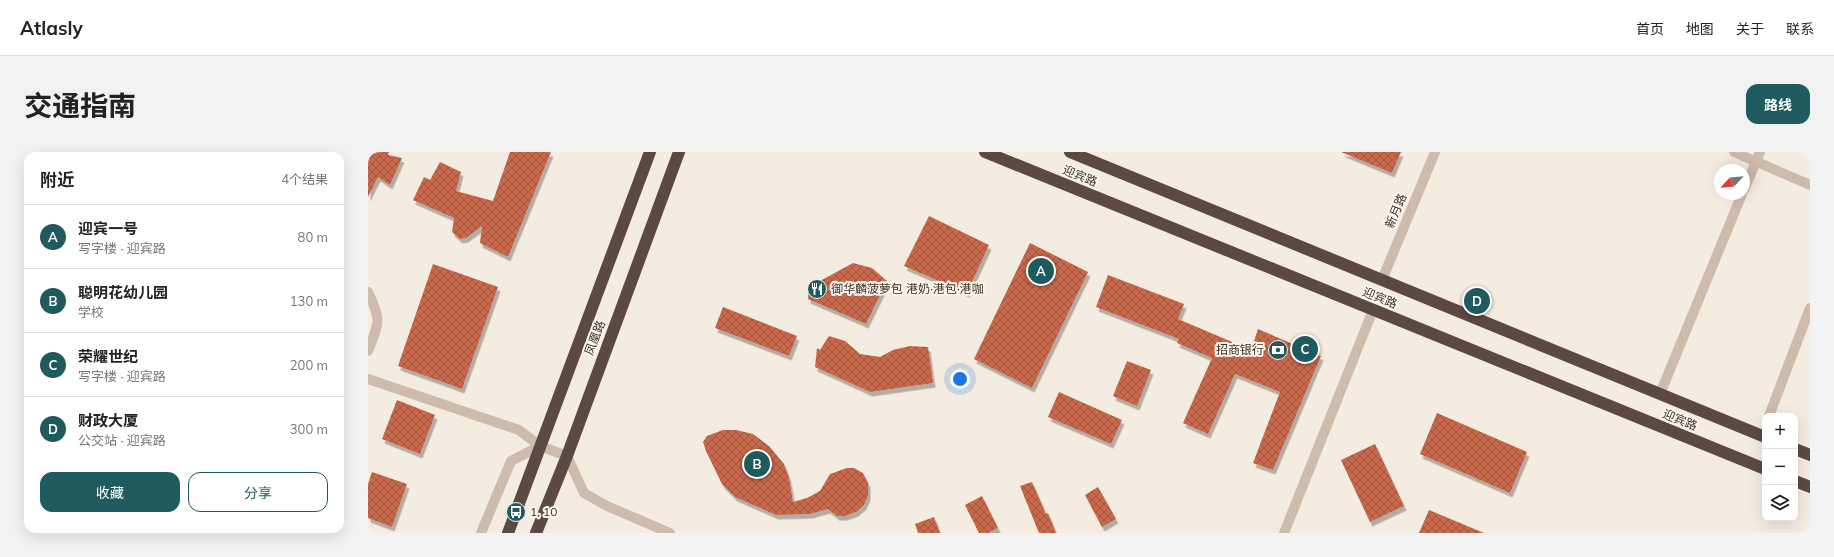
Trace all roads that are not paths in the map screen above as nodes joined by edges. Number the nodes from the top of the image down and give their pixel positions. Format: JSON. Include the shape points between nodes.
{"nodes":[{"id":1,"x":650,"y":152,"type":"edge"},
{"id":2,"x":679,"y":152,"type":"edge"},
{"id":3,"x":985,"y":152,"type":"edge"},
{"id":4,"x":1070,"y":152,"type":"edge"},
{"id":5,"x":1435,"y":152,"type":"edge"},
{"id":6,"x":1734,"y":152,"type":"edge"},
{"id":7,"x":1758,"y":157,"type":"edge"},
{"id":8,"x":1750,"y":176,"type":"edge"},
{"id":9,"x":1810,"y":185,"type":"edge"},
{"id":10,"x":1740,"y":200,"type":"edge"},
{"id":11,"x":1382,"y":280,"type":"junction"},
{"id":12,"x":368,"y":292,"type":"edge"},
{"id":13,"x":1810,"y":308,"type":"edge"},
{"id":14,"x":1373,"y":310,"type":"junction"},
{"id":15,"x":368,"y":351,"type":"edge"},
{"id":16,"x":368,"y":379,"type":"edge"},
{"id":17,"x":1660,"y":394,"type":"junction"},
{"id":18,"x":1770,"y":413,"type":"edge"},
{"id":19,"x":1762,"y":432,"type":"edge"},
{"id":20,"x":540,"y":446,"type":"junction"},
{"id":21,"x":1798,"y":450,"type":"edge"},
{"id":22,"x":1810,"y":455,"type":"edge"},
{"id":23,"x":567,"y":456,"type":"junction"},
{"id":24,"x":1762,"y":468,"type":"edge"},
{"id":25,"x":1798,"y":482,"type":"edge"},
{"id":26,"x":1810,"y":487,"type":"edge"},
{"id":27,"x":481,"y":533,"type":"edge"},
{"id":28,"x":508,"y":533,"type":"edge"},
{"id":29,"x":536,"y":533,"type":"edge"},
{"id":30,"x":670,"y":533,"type":"edge"},
{"id":31,"x":1284,"y":533,"type":"edge"}],
"edges":[{"from":1,"to":20,"type":"highway","name":"凤凰路"},
{"from":2,"to":23,"type":"highway","name":"凤凰路"},
{"from":3,"to":14,"type":"highway","name":"迎宾路"},
{"from":4,"to":11,"type":"highway","name":"迎宾路"},
{"from":5,"to":11,"type":"street","name":"新月路"},
{"from":6,"to":7,"type":"street"},
{"from":7,"to":8,"type":"street"},
{"from":7,"to":9,"type":"street"},
{"from":10,"to":17,"type":"street"},
{"from":11,"to":17,"type":"highway","name":"迎宾路"},
{"from":12,"to":15,"type":"street","via":[[379,319]]},
{"from":13,"to":18,"type":"street"},
{"from":14,"to":24,"type":"highway","name":"迎宾路"},
{"from":14,"to":31,"type":"street"},
{"from":16,"to":20,"type":"street","via":[[519,430]]},
{"from":17,"to":19,"type":"highway","name":"迎宾路"},
{"from":20,"to":23,"type":"street"},
{"from":20,"to":27,"type":"street","via":[[510,461]]},
{"from":20,"to":28,"type":"highway","name":"凤凰路"},
{"from":21,"to":22,"type":"highway"},
{"from":23,"to":29,"type":"highway","name":"凤凰路"},
{"from":23,"to":30,"type":"street","via":[[584,493],[607,506]]},
{"from":25,"to":26,"type":"highway"}]}
